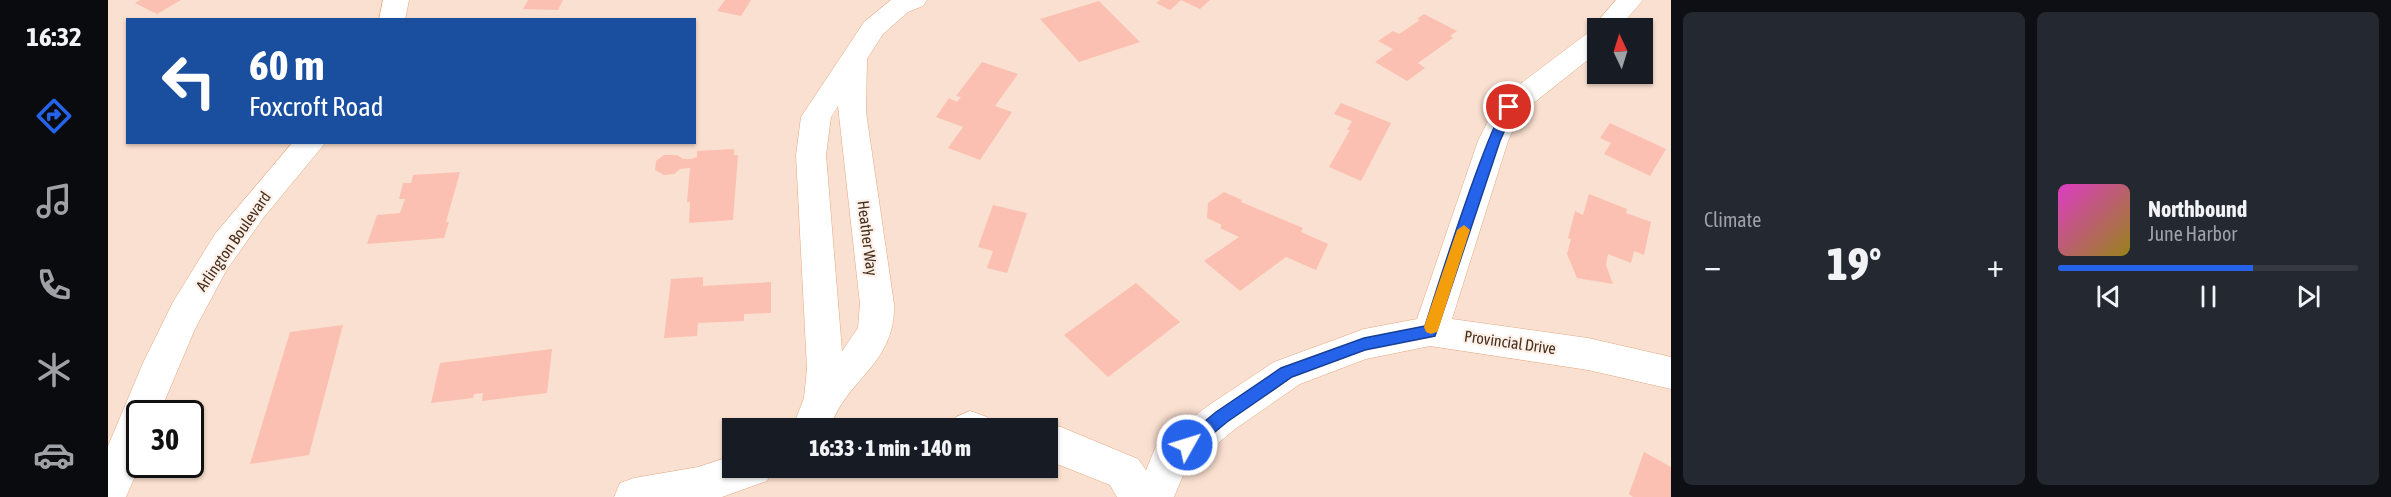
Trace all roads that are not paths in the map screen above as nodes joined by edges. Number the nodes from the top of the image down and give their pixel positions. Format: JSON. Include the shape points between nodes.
{"nodes":[{"id":1,"x":396,"y":0,"type":"edge"},
{"id":2,"x":914,"y":0,"type":"edge"},
{"id":3,"x":1630,"y":0,"type":"edge"},
{"id":4,"x":392,"y":18,"type":"edge"},
{"id":5,"x":1614,"y":18,"type":"edge"},
{"id":6,"x":1587,"y":48,"type":"edge"},
{"id":7,"x":854,"y":60,"type":"junction"},
{"id":8,"x":309,"y":144,"type":"edge"},
{"id":9,"x":1430,"y":331,"type":"junction"},
{"id":10,"x":1671,"y":373,"type":"edge"},
{"id":11,"x":146,"y":400,"type":"edge"},
{"id":12,"x":817,"y":414,"type":"edge"},
{"id":13,"x":1058,"y":444,"type":"edge"},
{"id":14,"x":126,"y":449,"type":"edge"},
{"id":15,"x":722,"y":478,"type":"edge"},
{"id":16,"x":108,"y":493,"type":"edge"},
{"id":17,"x":634,"y":497,"type":"edge"},
{"id":18,"x":1140,"y":497,"type":"edge"},
{"id":19,"x":1154,"y":497,"type":"edge"}],
"edges":[{"from":1,"to":4,"type":"street"},
{"from":2,"to":7,"type":"street","name":"Heather Way","via":[[899,6],[873,28]]},
{"from":3,"to":5,"type":"street"},
{"from":6,"to":9,"type":"street","via":[[1509,107],[1493,141]]},
{"from":7,"to":12,"type":"street","name":"Heather Way","via":[[816,117],[811,155],[825,369]]},
{"from":7,"to":12,"type":"street","name":"Heather Way","via":[[852,112],[877,326]]},
{"from":8,"to":11,"type":"street","name":"Arlington Boulevard","via":[[244,221],[203,279]]},
{"from":9,"to":10,"type":"street","name":"Provincial Drive","via":[[1588,354]]},
{"from":9,"to":19,"type":"street","name":"Provincial Drive","via":[[1364,344],[1287,373],[1222,417],[1170,459]]},
{"from":13,"to":18,"type":"street","via":[[1124,471]]},
{"from":14,"to":16,"type":"street","name":"Arlington Boulevard"},
{"from":15,"to":17,"type":"street"}]}
